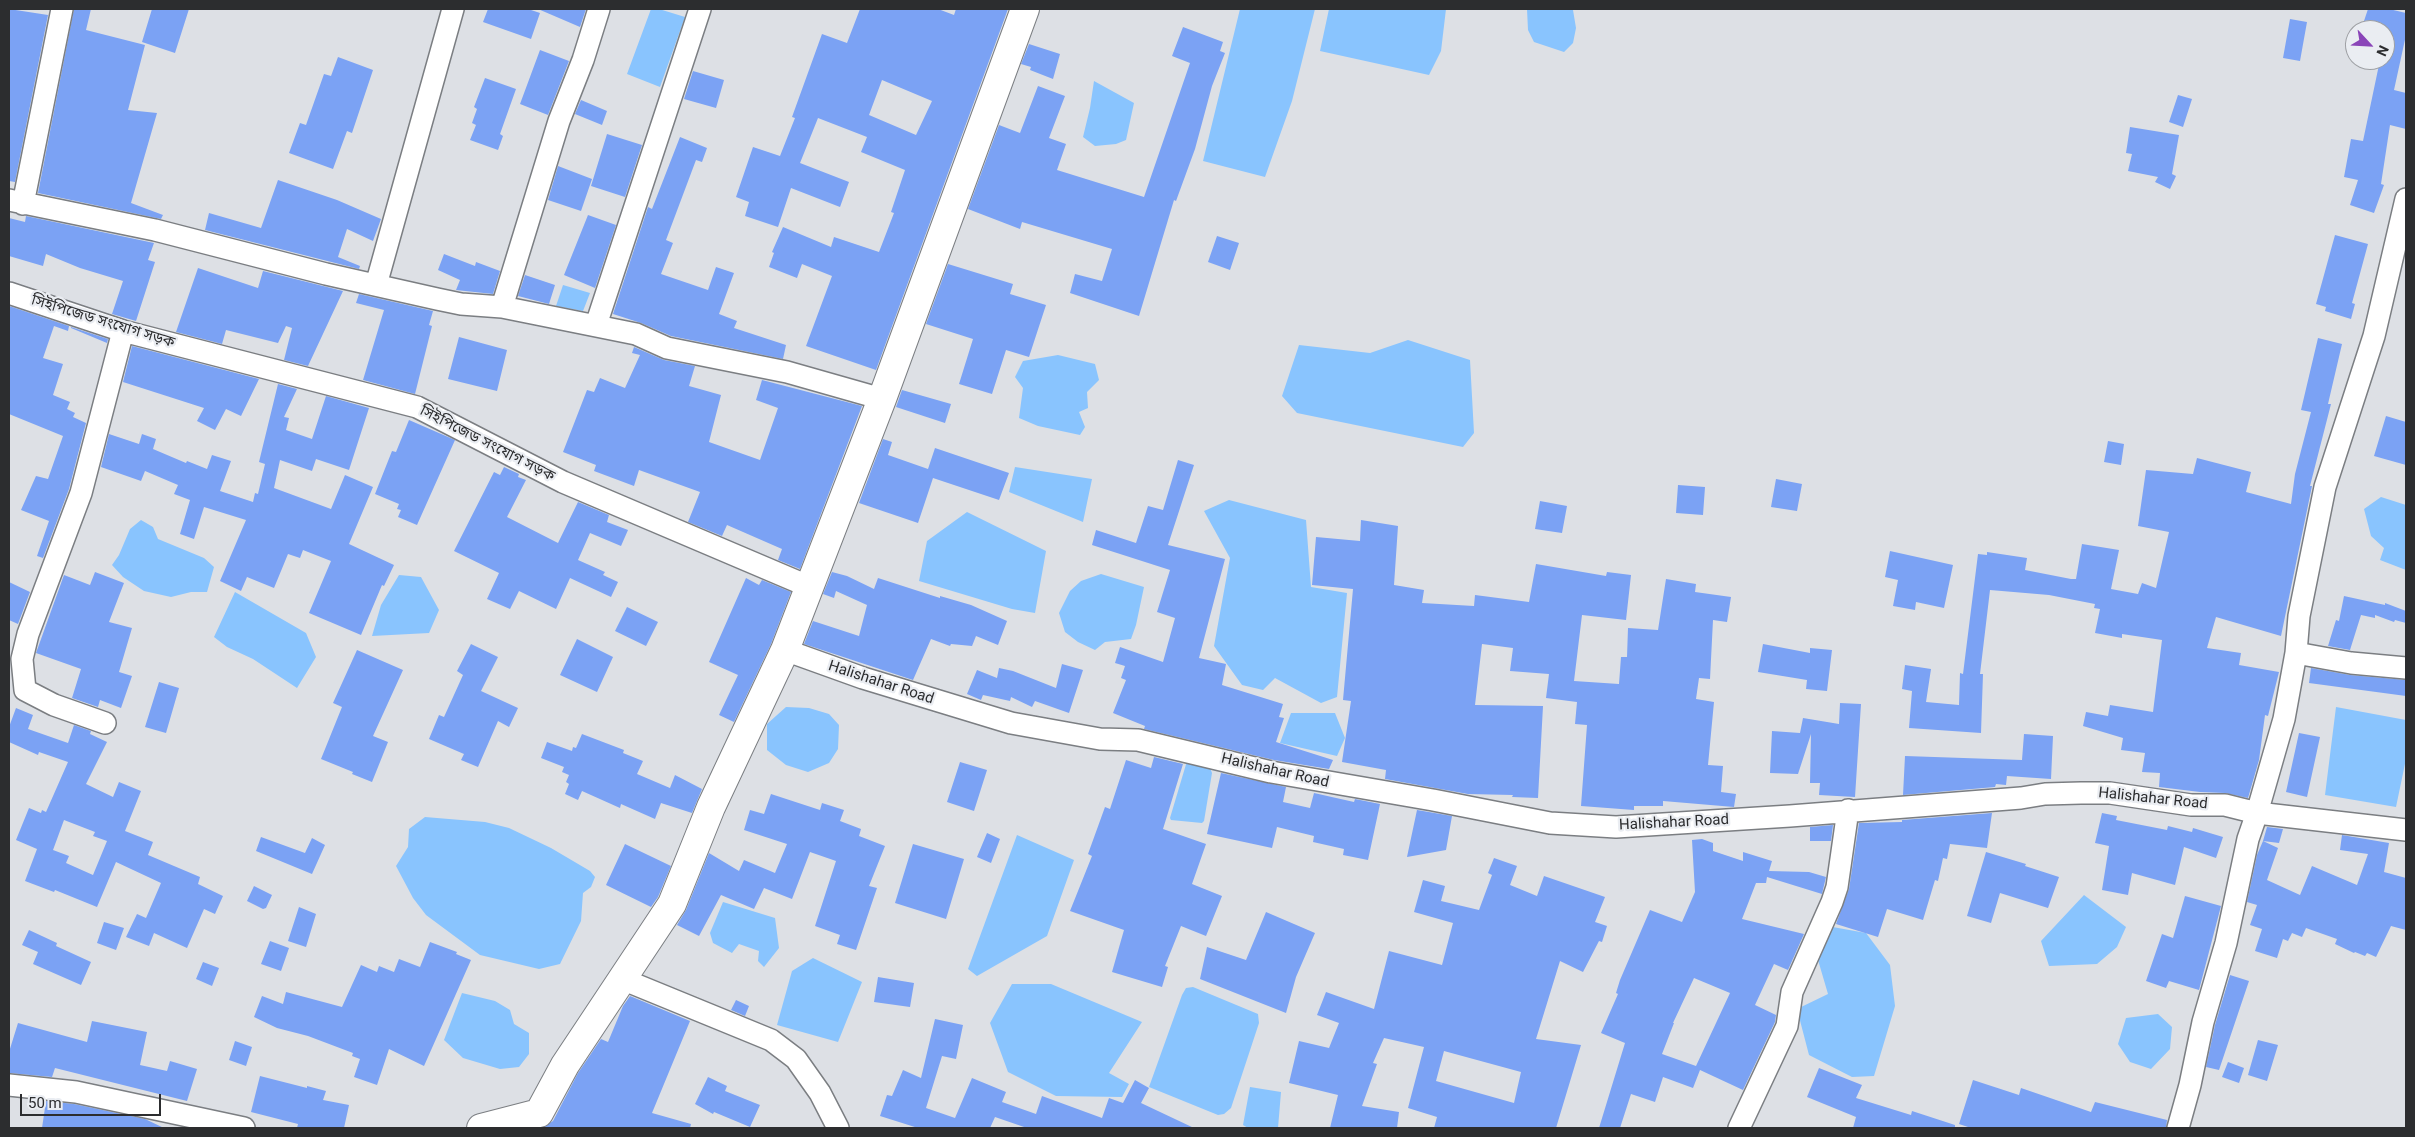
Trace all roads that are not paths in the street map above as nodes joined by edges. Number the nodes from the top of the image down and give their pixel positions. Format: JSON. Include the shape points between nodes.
{"nodes":[{"id":1,"x":62,"y":9,"type":"edge"},
{"id":2,"x":454,"y":9,"type":"edge"},
{"id":3,"x":599,"y":9,"type":"edge"},
{"id":4,"x":700,"y":9,"type":"edge"},
{"id":5,"x":1025,"y":9,"type":"edge"},
{"id":6,"x":2406,"y":199,"type":"edge"},
{"id":7,"x":16,"y":202,"type":"edge"},
{"id":8,"x":376,"y":285,"type":"junction"},
{"id":9,"x":9,"y":293,"type":"edge"},
{"id":10,"x":502,"y":307,"type":"junction"},
{"id":11,"x":596,"y":325,"type":"junction"},
{"id":12,"x":123,"y":331,"type":"junction"},
{"id":13,"x":882,"y":399,"type":"junction"},
{"id":14,"x":810,"y":587,"type":"junction"},
{"id":15,"x":786,"y":650,"type":"junction"},
{"id":16,"x":2296,"y":653,"type":"junction"},
{"id":17,"x":2406,"y":668,"type":"edge"},
{"id":18,"x":105,"y":723,"type":"dead end"},
{"id":19,"x":1848,"y":810,"type":"junction"},
{"id":20,"x":2257,"y":813,"type":"junction"},
{"id":21,"x":2406,"y":830,"type":"edge"},
{"id":22,"x":622,"y":980,"type":"junction"},
{"id":23,"x":9,"y":1085,"type":"edge"},
{"id":24,"x":244,"y":1128,"type":"edge"},
{"id":25,"x":481,"y":1128,"type":"edge"},
{"id":26,"x":838,"y":1128,"type":"edge"},
{"id":27,"x":1739,"y":1128,"type":"edge"},
{"id":28,"x":2178,"y":1128,"type":"edge"}],
"edges":[{"from":1,"to":7,"type":"street"},
{"from":2,"to":8,"type":"street"},
{"from":3,"to":10,"type":"street","via":[[559,121]]},
{"from":4,"to":11,"type":"street"},
{"from":5,"to":13,"type":"street"},
{"from":6,"to":16,"type":"street","via":[[2374,336],[2325,487],[2299,616]]},
{"from":7,"to":8,"type":"street","via":[[155,230]]},
{"from":8,"to":10,"type":"street","via":[[461,304]]},
{"from":9,"to":12,"type":"street","name":"সিইপিজেড সংযোগ সড়ক"},
{"from":10,"to":11,"type":"street"},
{"from":11,"to":13,"type":"street","via":[[636,334],[667,348],[787,372]]},
{"from":12,"to":14,"type":"street","name":"সিইপিজেড সংযোগ সড়ক","via":[[417,407],[563,482]]},
{"from":12,"to":18,"type":"street","via":[[81,493],[28,634],[22,659],[25,690],[54,705]]},
{"from":13,"to":14,"type":"street"},
{"from":14,"to":15,"type":"street"},
{"from":15,"to":19,"type":"street","name":"Halishahar Road","via":[[863,678],[1011,723],[1100,739],[1138,740],[1271,772],[1550,823],[1616,827]]},
{"from":15,"to":22,"type":"street","via":[[711,806],[672,904]]},
{"from":16,"to":17,"type":"street"},
{"from":16,"to":20,"type":"street","via":[[2284,720]]},
{"from":19,"to":20,"type":"street","name":"Halishahar Road","via":[[2045,794],[2110,793],[2191,805],[2225,805]]},
{"from":19,"to":27,"type":"street","via":[[1832,902],[1792,992],[1787,1026]]},
{"from":20,"to":21,"type":"street","name":"Halishahar Road"},
{"from":20,"to":28,"type":"street"},
{"from":22,"to":25,"type":"street","via":[[565,1065],[539,1113]]},
{"from":22,"to":26,"type":"street","via":[[771,1040],[796,1059],[820,1093]]},
{"from":23,"to":24,"type":"street","via":[[76,1092]]}]}
